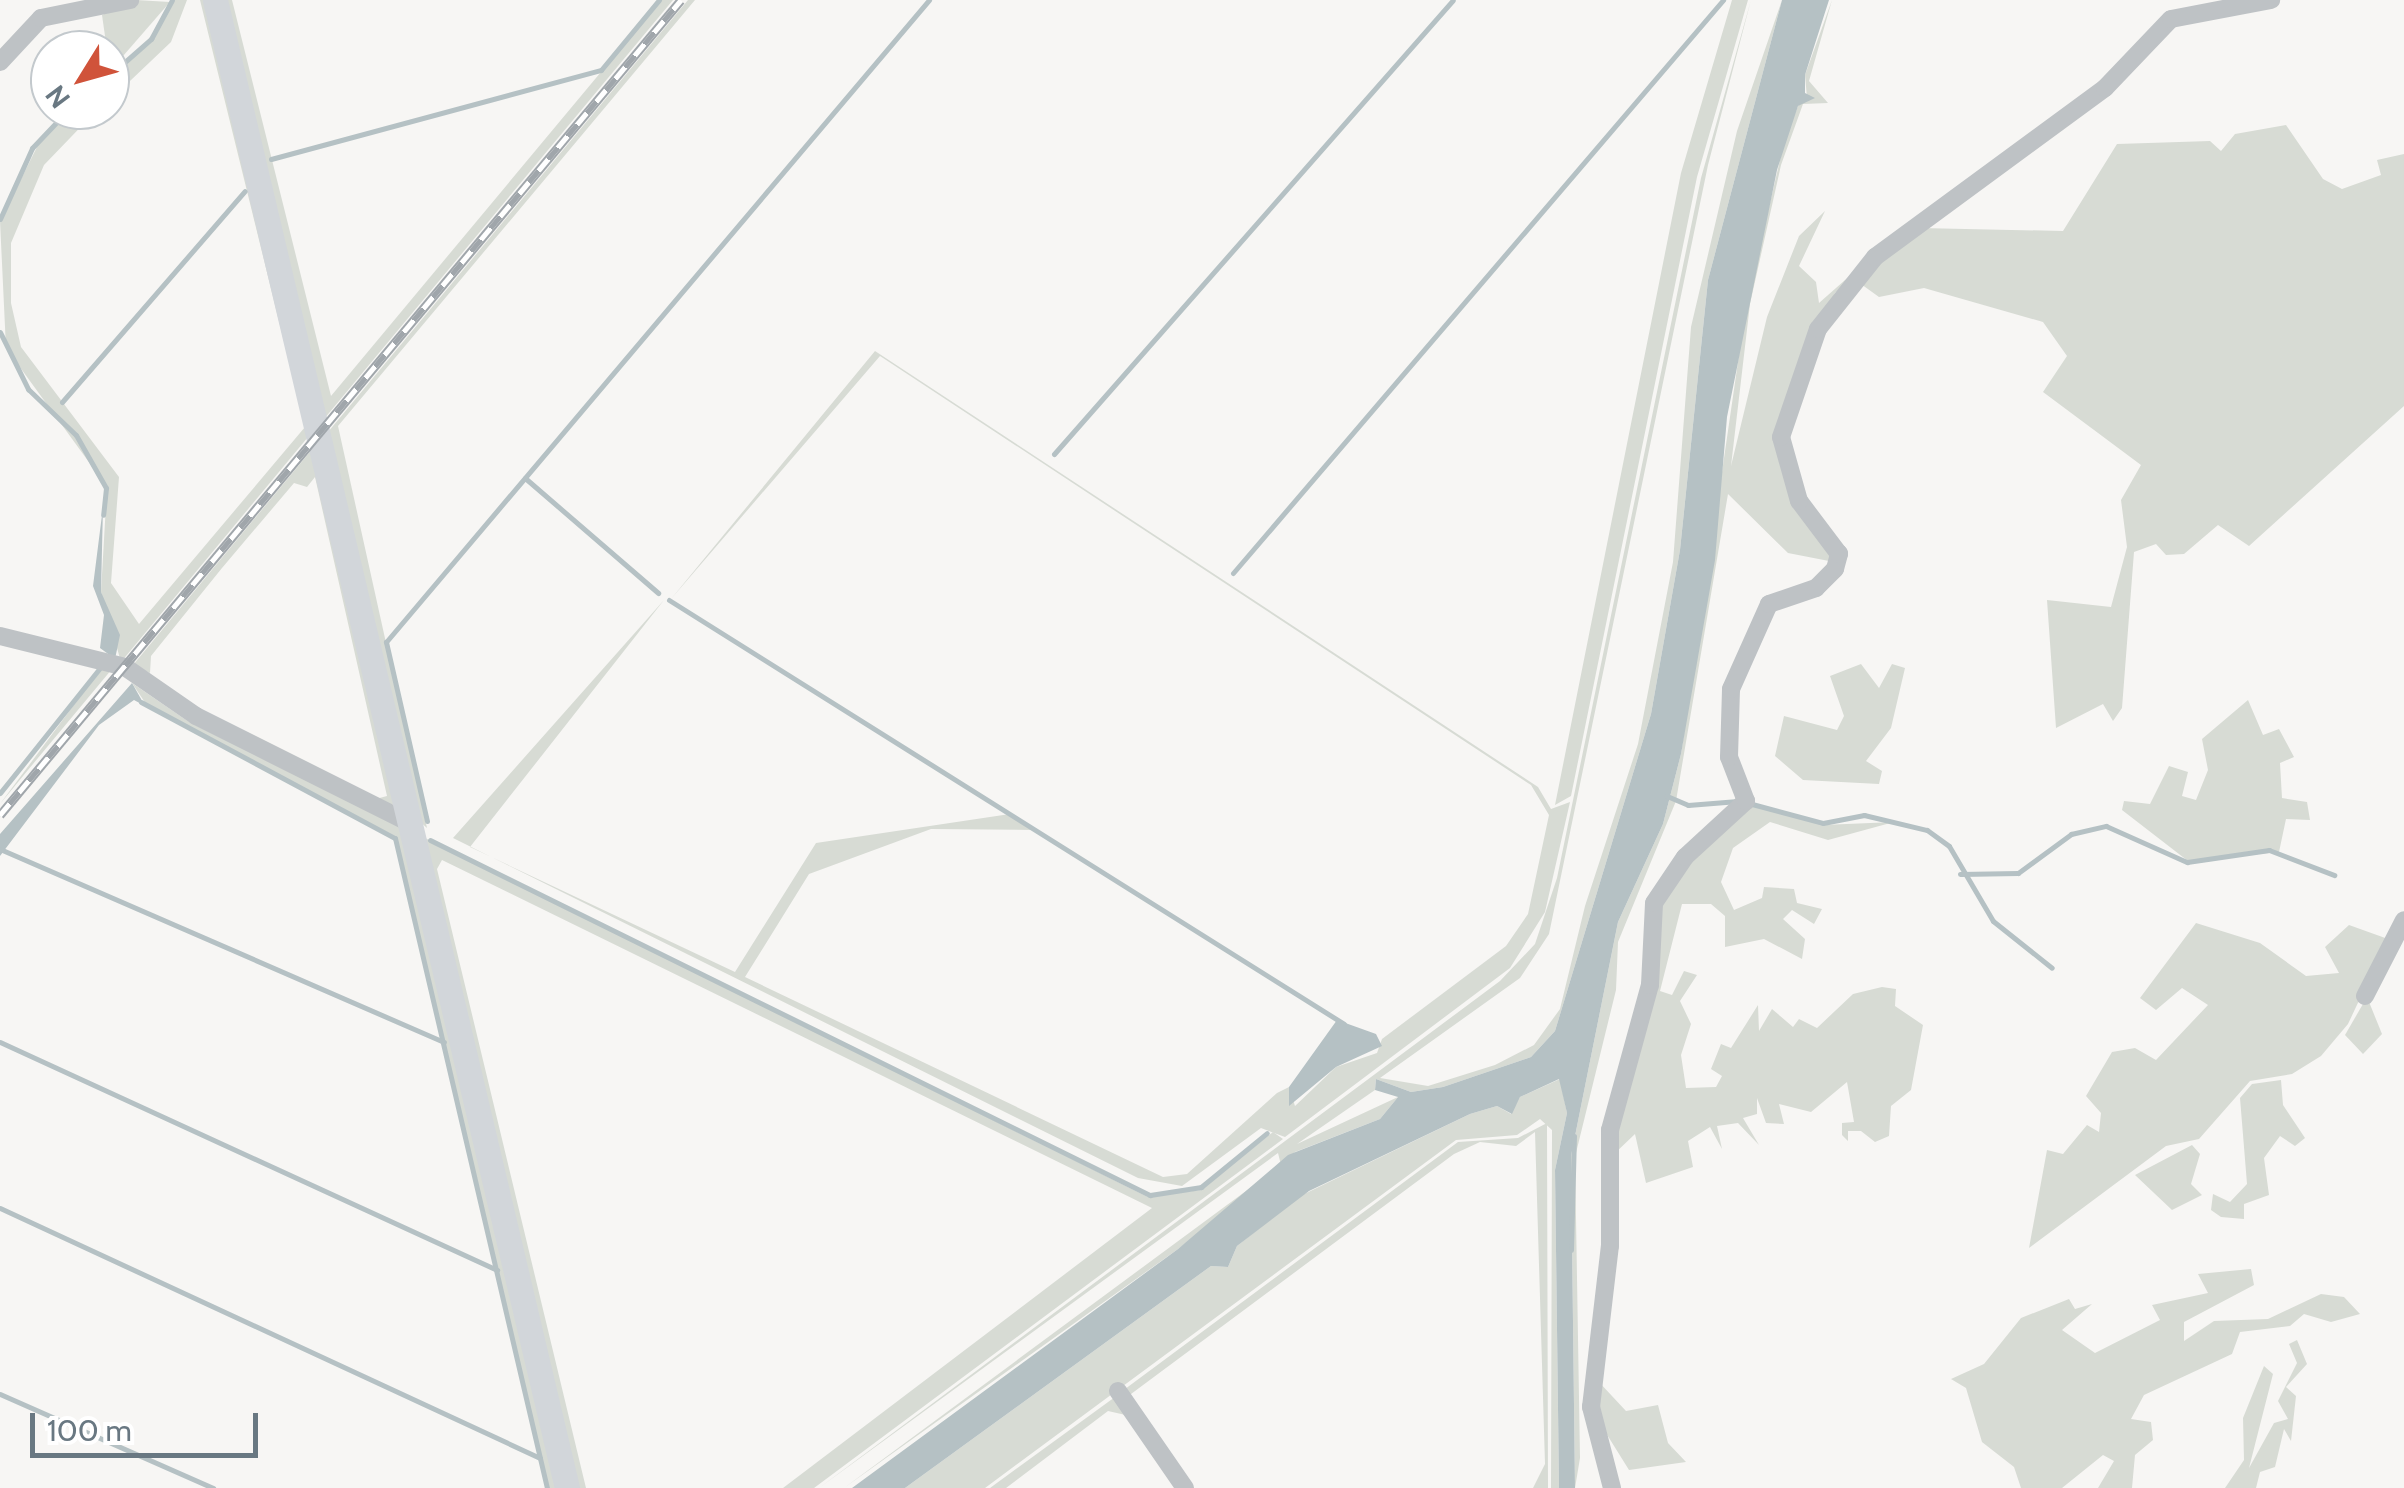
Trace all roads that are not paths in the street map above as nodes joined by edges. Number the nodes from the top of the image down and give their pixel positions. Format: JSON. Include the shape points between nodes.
{"nodes":[{"id":1,"x":130,"y":0,"type":"edge"},
{"id":2,"x":215,"y":0,"type":"edge"},
{"id":3,"x":2271,"y":0,"type":"edge"},
{"id":4,"x":0,"y":62,"type":"edge"},
{"id":5,"x":0,"y":636,"type":"edge"},
{"id":6,"x":410,"y":823,"type":"junction"},
{"id":7,"x":2404,"y":920,"type":"edge"},
{"id":8,"x":2365,"y":996,"type":"dead end"},
{"id":9,"x":1118,"y":1392,"type":"dead end"},
{"id":10,"x":567,"y":1488,"type":"edge"},
{"id":11,"x":1185,"y":1488,"type":"edge"},
{"id":12,"x":1612,"y":1488,"type":"edge"}],
"edges":[{"from":1,"to":4,"type":"street","via":[[41,18]]},
{"from":2,"to":6,"type":"main road"},
{"from":3,"to":12,"type":"street","via":[[2171,19],[2104,88],[1875,257],[1818,328],[1781,437],[1799,501],[1839,554],[1835,569],[1816,588],[1769,604],[1731,689],[1729,757],[1746,801],[1685,857],[1654,904],[1650,985],[1610,1130],[1610,1246],[1591,1407]]},
{"from":5,"to":6,"type":"street","via":[[124,667],[196,716]]},
{"from":6,"to":10,"type":"main road"},
{"from":7,"to":8,"type":"street"},
{"from":9,"to":11,"type":"street"}]}
